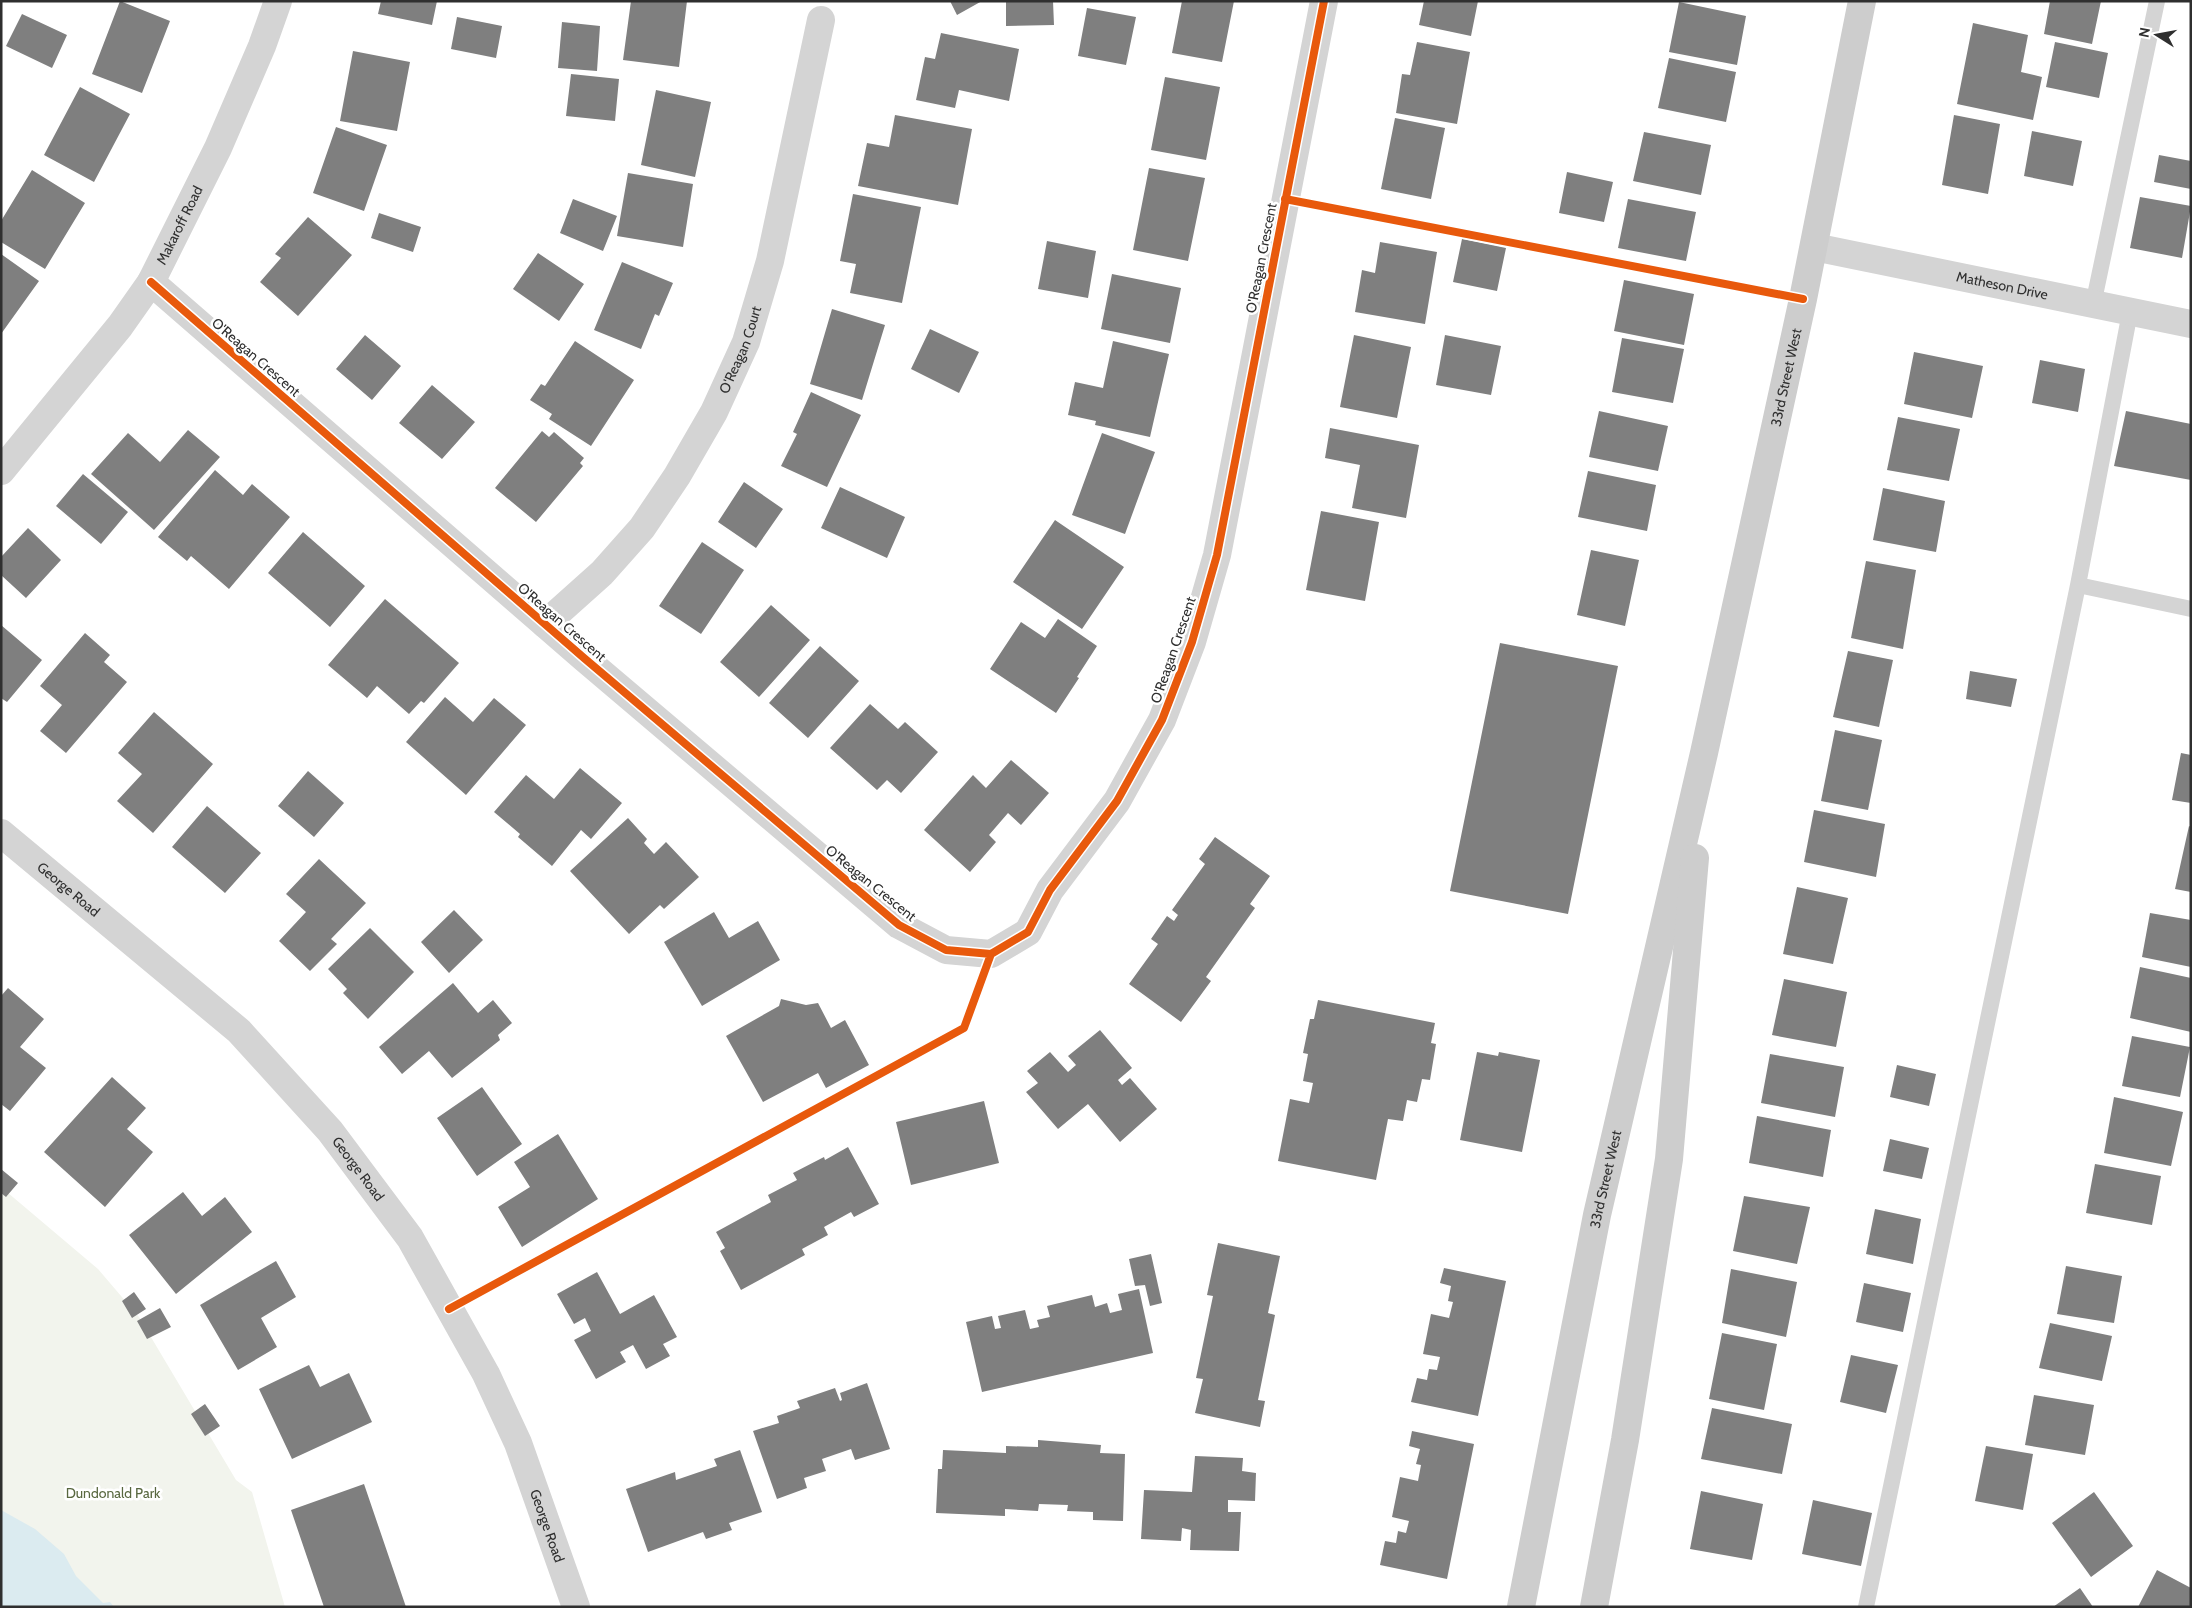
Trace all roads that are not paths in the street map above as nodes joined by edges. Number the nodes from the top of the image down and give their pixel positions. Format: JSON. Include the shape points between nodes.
{"nodes":[{"id":1,"x":278,"y":1,"type":"edge"},
{"id":2,"x":1324,"y":1,"type":"edge"},
{"id":3,"x":1862,"y":1,"type":"edge"},
{"id":4,"x":2157,"y":1,"type":"edge"},
{"id":5,"x":821,"y":20,"type":"dead end"},
{"id":6,"x":1814,"y":247,"type":"junction"},
{"id":7,"x":151,"y":282,"type":"junction"},
{"id":8,"x":2093,"y":304,"type":"junction"},
{"id":9,"x":2130,"y":312,"type":"junction"},
{"id":10,"x":2191,"y":324,"type":"edge"},
{"id":11,"x":1,"y":471,"type":"edge"},
{"id":12,"x":2078,"y":585,"type":"junction"},
{"id":13,"x":2191,"y":609,"type":"edge"},
{"id":14,"x":545,"y":624,"type":"junction"},
{"id":15,"x":1704,"y":753,"type":"junction"},
{"id":16,"x":1,"y":833,"type":"edge"},
{"id":17,"x":576,"y":1607,"type":"edge"},
{"id":18,"x":1521,"y":1607,"type":"edge"},
{"id":19,"x":1594,"y":1607,"type":"edge"},
{"id":20,"x":1866,"y":1607,"type":"edge"}],
"edges":[{"from":1,"to":7,"type":"street","name":"Makaroff Road","via":[[218,148]]},
{"from":2,"to":14,"type":"street","name":"O'Reagan Crescent","via":[[1216,555],[1192,642],[1162,720],[1117,801],[1050,890],[1028,932],[990,954],[946,950],[899,925]]},
{"from":3,"to":6,"type":"main road","name":"33rd Street West"},
{"from":4,"to":8,"type":"lane"},
{"from":5,"to":14,"type":"street","name":"O'Reagan Court","via":[[770,261],[746,342],[714,412],[642,528],[602,573]]},
{"from":6,"to":8,"type":"street","name":"Matheson Drive"},
{"from":6,"to":15,"type":"main road","name":"33rd Street West"},
{"from":7,"to":11,"type":"street","name":"Makaroff Road","via":[[120,326]]},
{"from":7,"to":14,"type":"street","name":"O'Reagan Crescent"},
{"from":8,"to":9,"type":"street","name":"Matheson Drive"},
{"from":9,"to":10,"type":"street","name":"Matheson Drive"},
{"from":9,"to":12,"type":"lane"},
{"from":12,"to":13,"type":"lane"},
{"from":12,"to":20,"type":"lane"},
{"from":15,"to":18,"type":"main road","name":"33rd Street West","via":[[1597,1215]]},
{"from":15,"to":19,"type":"main road","name":"33rd Street West","via":[[1668,1159],[1625,1440]]},
{"from":16,"to":17,"type":"street","name":"George Road","via":[[239,1031],[330,1131],[410,1238],[486,1374],[511,1428]]}]}
